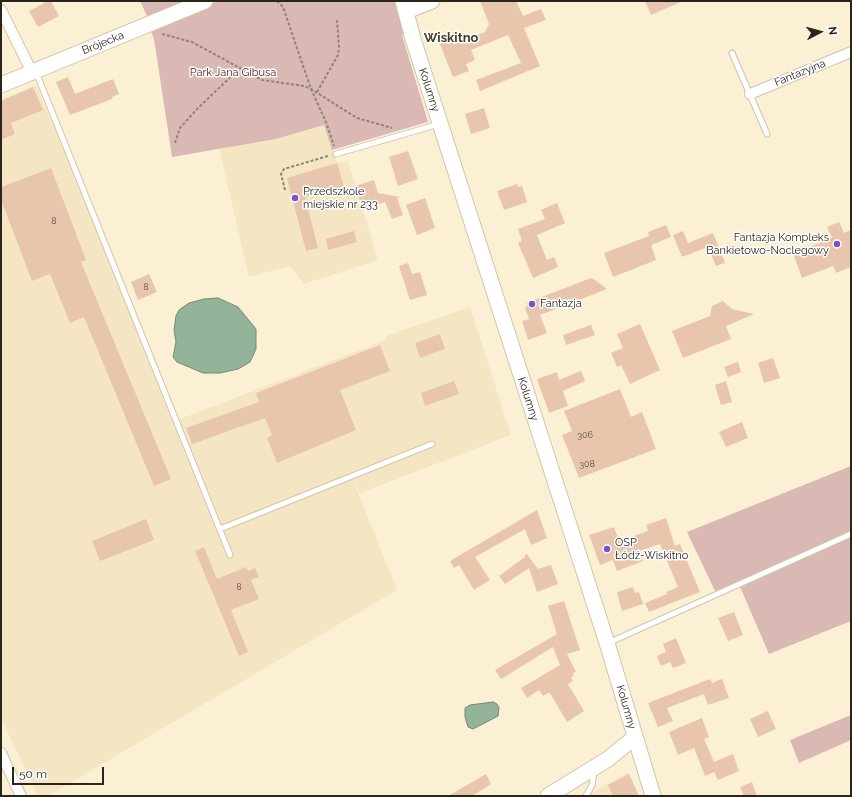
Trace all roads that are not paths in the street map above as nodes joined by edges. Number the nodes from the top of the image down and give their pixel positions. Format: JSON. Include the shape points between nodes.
{"nodes":[{"id":1,"x":205,"y":1,"type":"edge"},
{"id":2,"x":432,"y":1,"type":"edge"},
{"id":3,"x":405,"y":6,"type":"edge"},
{"id":4,"x":1,"y":10,"type":"edge"},
{"id":5,"x":851,"y":52,"type":"edge"},
{"id":6,"x":732,"y":53,"type":"dead end"},
{"id":7,"x":33,"y":71,"type":"junction"},
{"id":8,"x":1,"y":85,"type":"edge"},
{"id":9,"x":750,"y":94,"type":"junction"},
{"id":10,"x":440,"y":124,"type":"junction"},
{"id":11,"x":767,"y":134,"type":"dead end"},
{"id":12,"x":336,"y":154,"type":"road end"},
{"id":13,"x":432,"y":444,"type":"dead end"},
{"id":14,"x":220,"y":529,"type":"junction"},
{"id":15,"x":851,"y":534,"type":"edge"},
{"id":16,"x":230,"y":555,"type":"dead end"},
{"id":17,"x":607,"y":643,"type":"junction"},
{"id":18,"x":635,"y":736,"type":"junction"},
{"id":19,"x":1,"y":753,"type":"edge"},
{"id":20,"x":595,"y":768,"type":"junction"},
{"id":21,"x":21,"y":796,"type":"edge"},
{"id":22,"x":548,"y":796,"type":"edge"},
{"id":23,"x":586,"y":796,"type":"edge"},
{"id":24,"x":654,"y":796,"type":"edge"}],
"edges":[{"from":1,"to":7,"type":"street","name":"Brójecka"},
{"from":2,"to":3,"type":"street"},
{"from":3,"to":10,"type":"street","name":"Kolumny"},
{"from":4,"to":7,"type":"street"},
{"from":5,"to":9,"type":"street","name":"Fantazyjna"},
{"from":6,"to":9,"type":"lane"},
{"from":7,"to":8,"type":"street","name":"Brójecka"},
{"from":7,"to":14,"type":"lane"},
{"from":9,"to":11,"type":"lane"},
{"from":10,"to":12,"type":"lane"},
{"from":10,"to":17,"type":"street","name":"Kolumny"},
{"from":13,"to":14,"type":"lane"},
{"from":14,"to":16,"type":"lane"},
{"from":15,"to":17,"type":"lane"},
{"from":17,"to":18,"type":"street","name":"Kolumny"},
{"from":18,"to":20,"type":"street"},
{"from":18,"to":24,"type":"street","name":"Kolumny"},
{"from":19,"to":21,"type":"street"},
{"from":20,"to":22,"type":"street"},
{"from":20,"to":23,"type":"lane","via":[[592,785]]}]}
